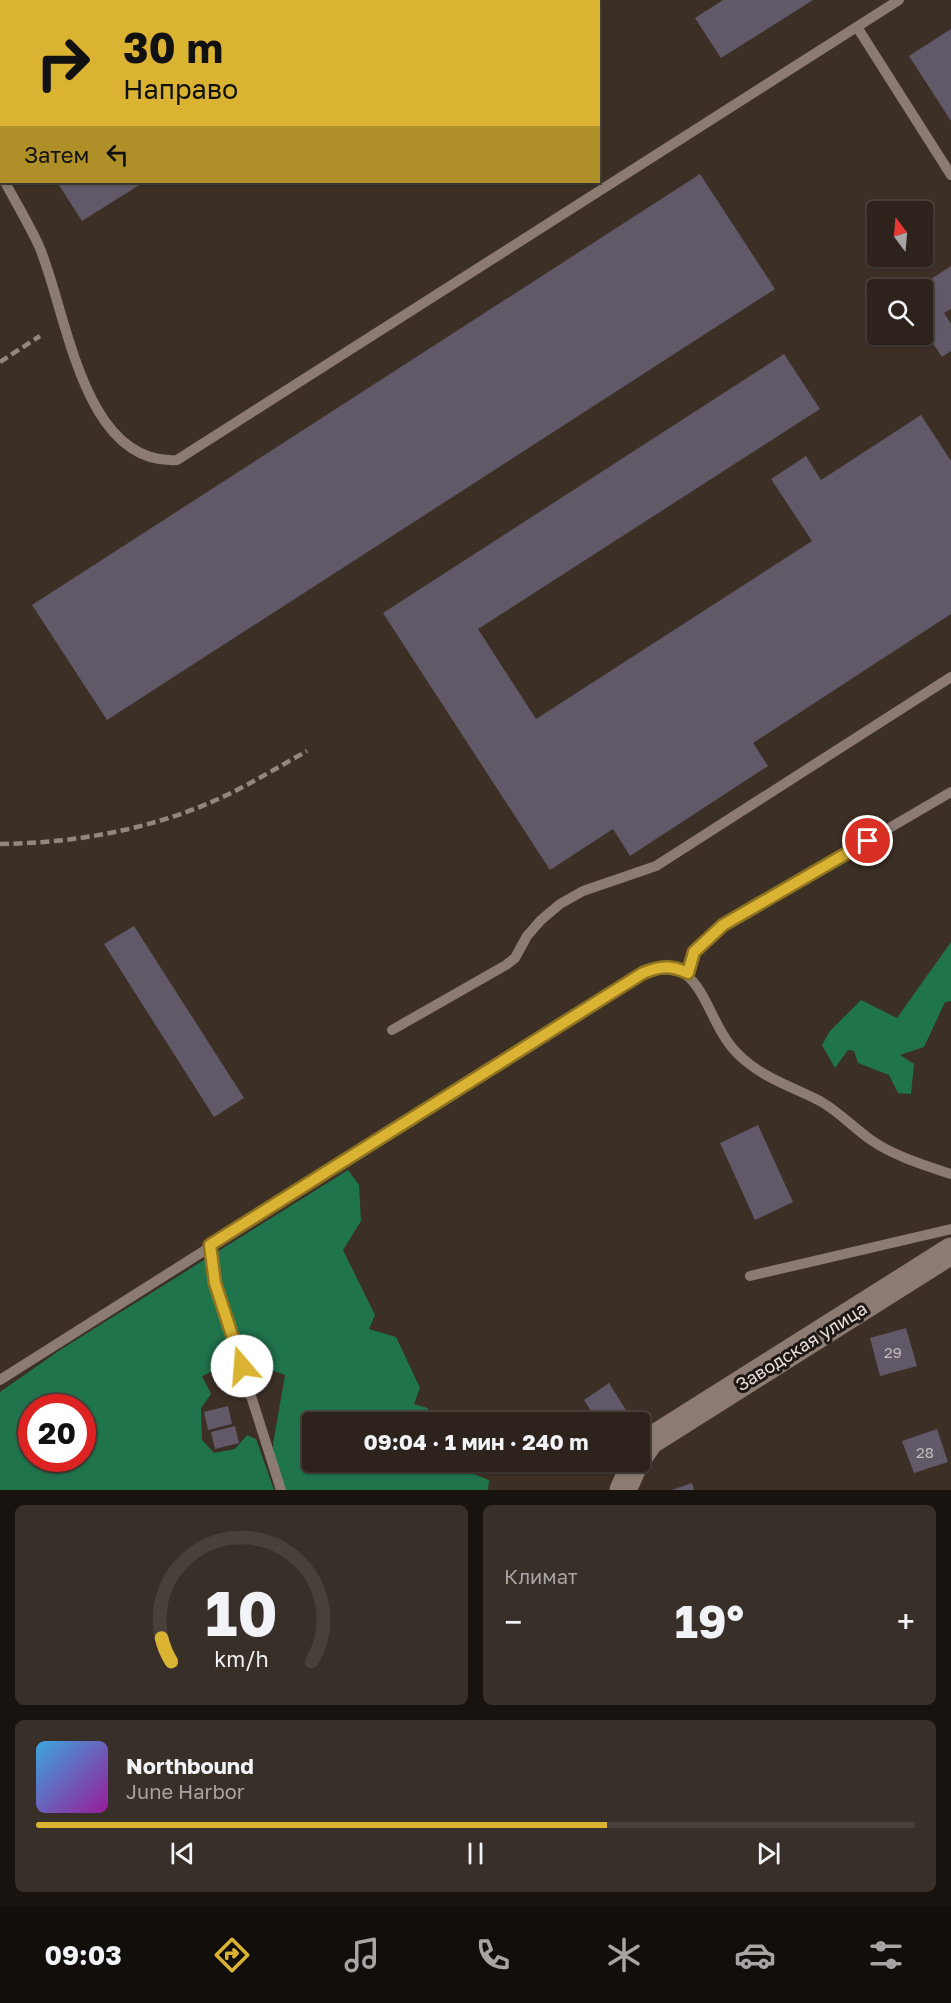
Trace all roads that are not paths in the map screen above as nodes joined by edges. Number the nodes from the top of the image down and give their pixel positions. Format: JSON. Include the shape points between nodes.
{"nodes":[{"id":1,"x":899,"y":0,"type":"edge"},
{"id":2,"x":857,"y":27,"type":"junction"},
{"id":3,"x":951,"y":175,"type":"edge"},
{"id":4,"x":6,"y":183,"type":"edge"},
{"id":5,"x":951,"y":677,"type":"edge"},
{"id":6,"x":951,"y":792,"type":"edge"},
{"id":7,"x":688,"y":973,"type":"junction"},
{"id":8,"x":392,"y":1030,"type":"dead end"},
{"id":9,"x":951,"y":1174,"type":"edge"},
{"id":10,"x":951,"y":1228,"type":"edge"},
{"id":11,"x":210,"y":1245,"type":"junction"},
{"id":12,"x":951,"y":1251,"type":"edge"},
{"id":13,"x":750,"y":1276,"type":"dead end"},
{"id":14,"x":0,"y":1380,"type":"edge"},
{"id":15,"x":650,"y":1448,"type":"edge"},
{"id":16,"x":629,"y":1472,"type":"edge"},
{"id":17,"x":281,"y":1490,"type":"edge"},
{"id":18,"x":623,"y":1490,"type":"edge"}],
"edges":[{"from":1,"to":2,"type":"lane"},
{"from":2,"to":3,"type":"lane"},
{"from":2,"to":4,"type":"lane","via":[[177,460],[140,455],[115,436],[94,404],[39,247]]},
{"from":5,"to":8,"type":"lane","via":[[656,866],[560,903],[527,936],[515,958],[506,965]]},
{"from":6,"to":7,"type":"lane","via":[[723,925],[694,952]]},
{"from":7,"to":9,"type":"lane","via":[[715,1024],[736,1053],[755,1069],[822,1102],[874,1142]]},
{"from":7,"to":11,"type":"lane","via":[[659,966],[643,973]]},
{"from":10,"to":13,"type":"lane"},
{"from":11,"to":14,"type":"lane"},
{"from":11,"to":17,"type":"lane","via":[[215,1283]]},
{"from":12,"to":15,"type":"street","name":"Заводская улица"},
{"from":16,"to":18,"type":"street"}]}
